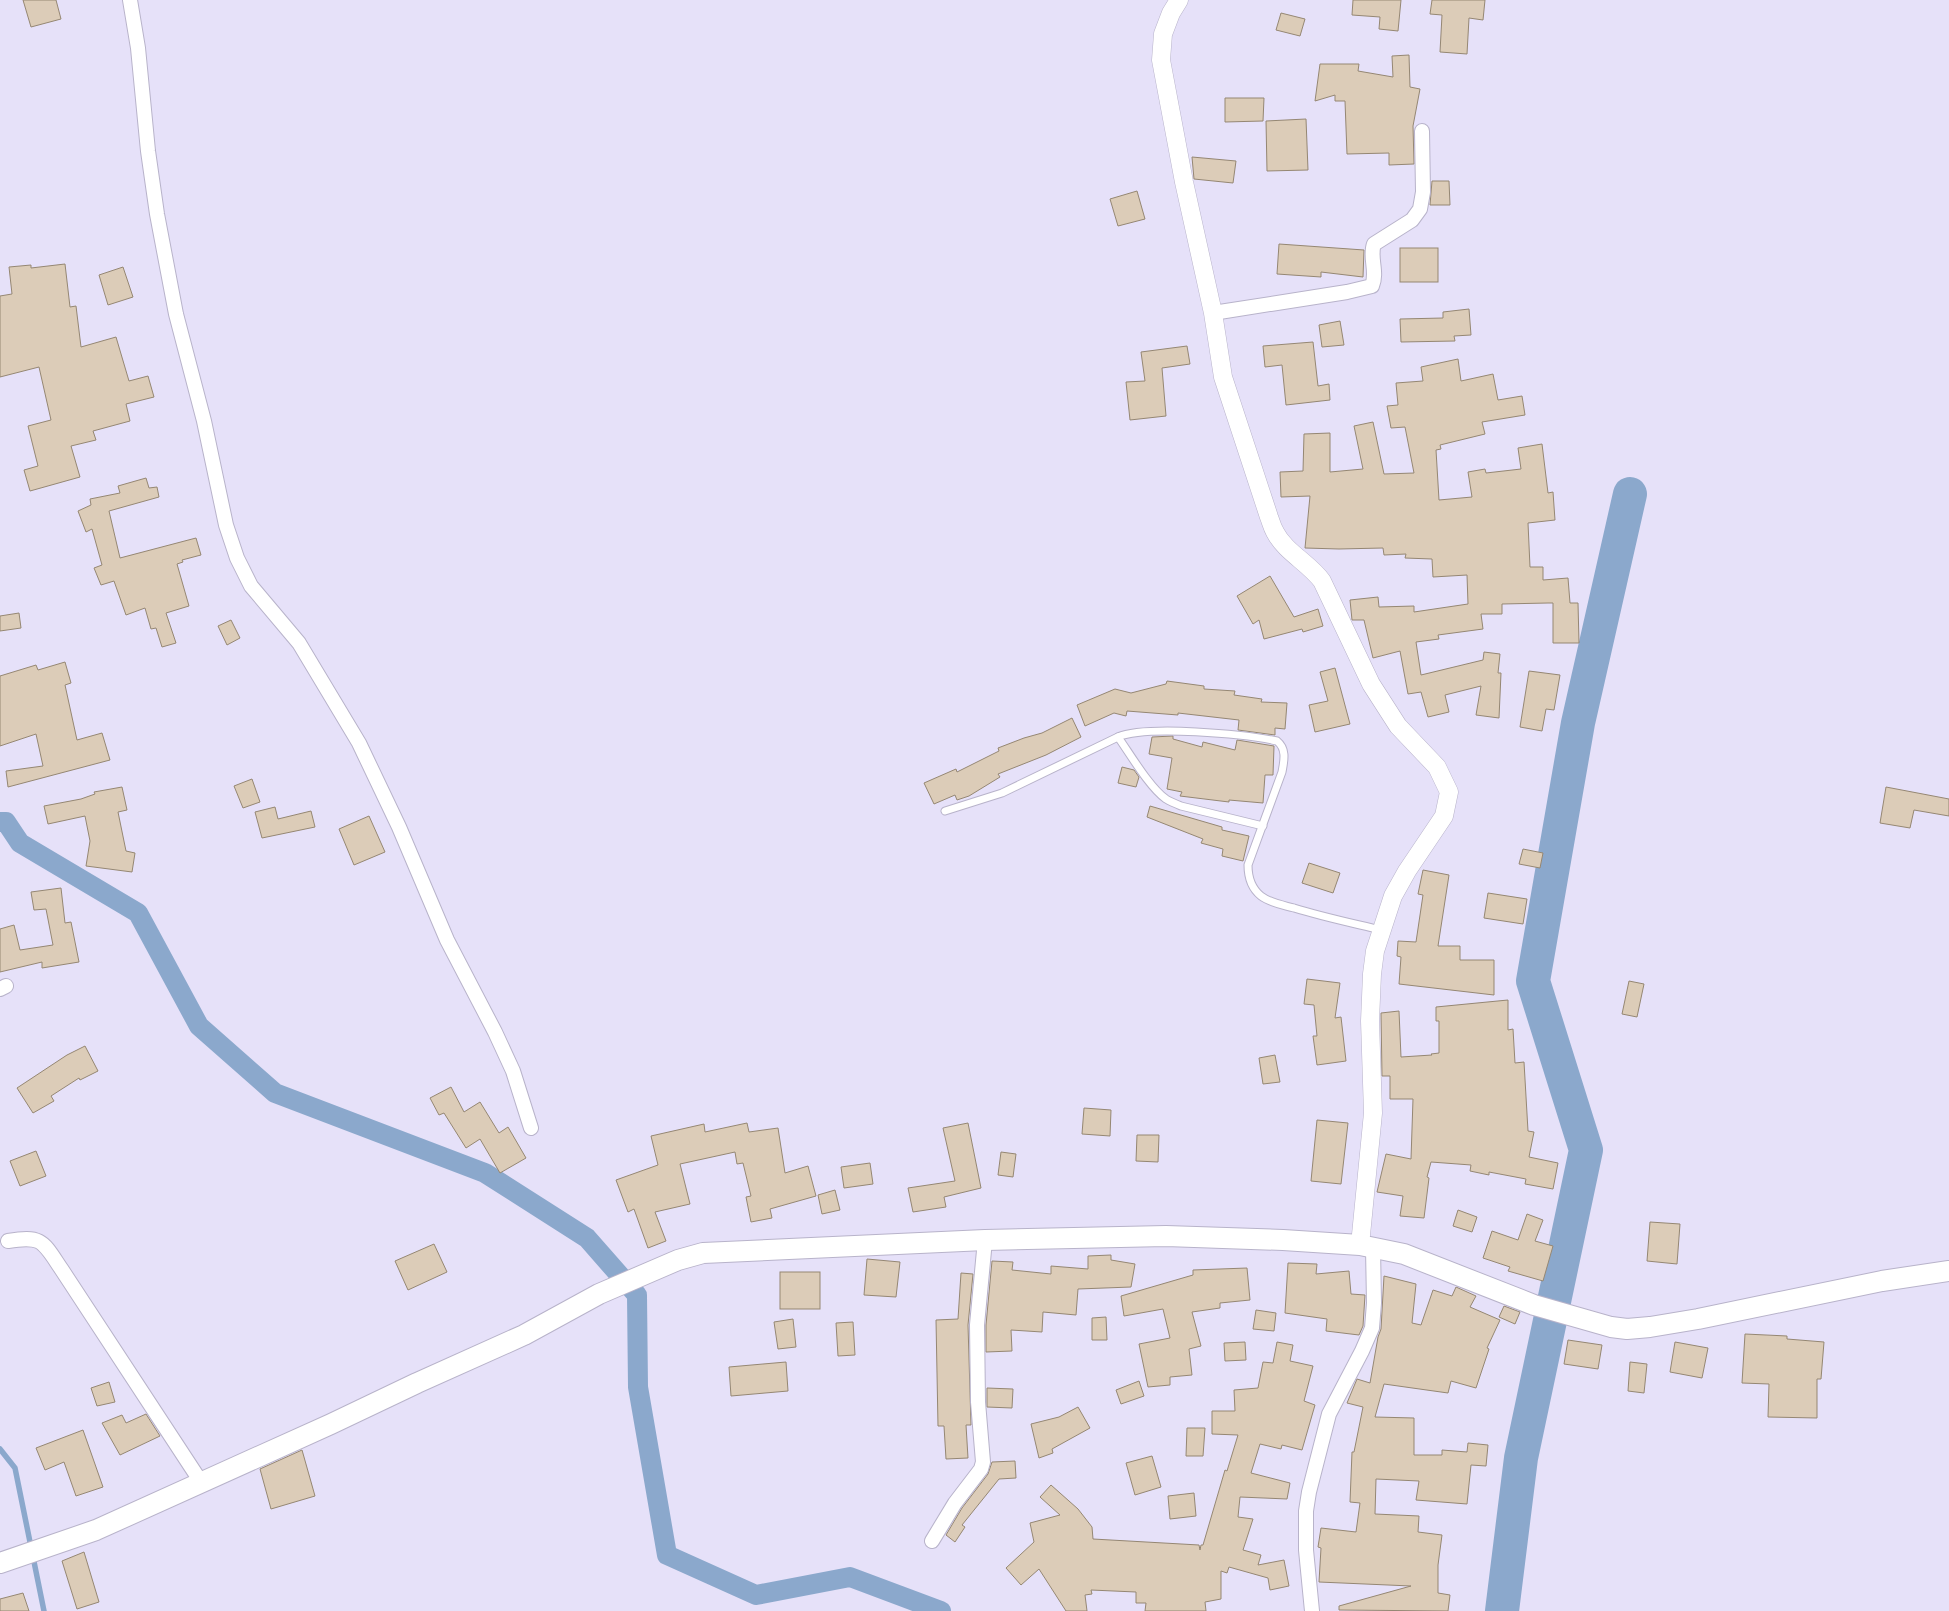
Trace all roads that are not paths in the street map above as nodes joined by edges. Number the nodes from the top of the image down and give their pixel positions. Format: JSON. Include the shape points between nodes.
{"nodes":[{"id":1,"x":130,"y":0,"type":"edge"},
{"id":2,"x":1179,"y":0,"type":"edge"},
{"id":3,"x":1422,"y":131,"type":"dead end"},
{"id":4,"x":1213,"y":313,"type":"junction"},
{"id":5,"x":1118,"y":737,"type":"junction"},
{"id":6,"x":945,"y":811,"type":"dead end"},
{"id":7,"x":1263,"y":826,"type":"junction"},
{"id":8,"x":1381,"y":930,"type":"junction"},
{"id":9,"x":531,"y":1128,"type":"dead end"},
{"id":10,"x":985,"y":1240,"type":"junction"},
{"id":11,"x":8,"y":1241,"type":"dead end"},
{"id":12,"x":1367,"y":1246,"type":"junction"},
{"id":13,"x":1949,"y":1271,"type":"edge"},
{"id":14,"x":201,"y":1482,"type":"junction"},
{"id":15,"x":932,"y":1541,"type":"dead end"},
{"id":16,"x":8,"y":1560,"type":"edge"},
{"id":17,"x":1312,"y":1611,"type":"edge"}],
"edges":[{"from":1,"to":9,"type":"street","via":[[157,214],[176,314],[237,558],[252,586],[299,644],[359,743],[446,940],[506,1056],[522,1094]]},
{"from":2,"to":4,"type":"street","via":[[1163,34],[1161,60]]},
{"from":3,"to":4,"type":"street","via":[[1423,192],[1420,209],[1412,220],[1374,244],[1375,278],[1372,286]]},
{"from":4,"to":8,"type":"street","via":[[1223,377],[1275,533],[1322,581],[1371,684],[1398,726],[1437,767],[1447,786],[1444,816],[1393,896]]},
{"from":5,"to":6,"type":"lane","via":[[1002,793]]},
{"from":5,"to":7,"type":"lane","via":[[1169,801]]},
{"from":5,"to":7,"type":"lane","via":[[1132,732],[1154,731],[1277,741],[1284,750],[1283,764]]},
{"from":7,"to":8,"type":"lane","via":[[1248,865],[1253,888],[1262,897]]},
{"from":8,"to":12,"type":"street","via":[[1372,974],[1373,1113]]},
{"from":10,"to":12,"type":"main road","via":[[1166,1236]]},
{"from":10,"to":14,"type":"main road","via":[[703,1253],[678,1260],[599,1294],[524,1336]]},
{"from":10,"to":15,"type":"street","via":[[977,1324],[983,1462]]},
{"from":11,"to":14,"type":"street","via":[[32,1238],[43,1244]]},
{"from":12,"to":13,"type":"main road","via":[[1404,1254],[1534,1306],[1626,1329]]},
{"from":12,"to":17,"type":"street","via":[[1374,1303],[1372,1328],[1328,1414],[1306,1511]]},
{"from":14,"to":16,"type":"main road","via":[[96,1530]]}]}
